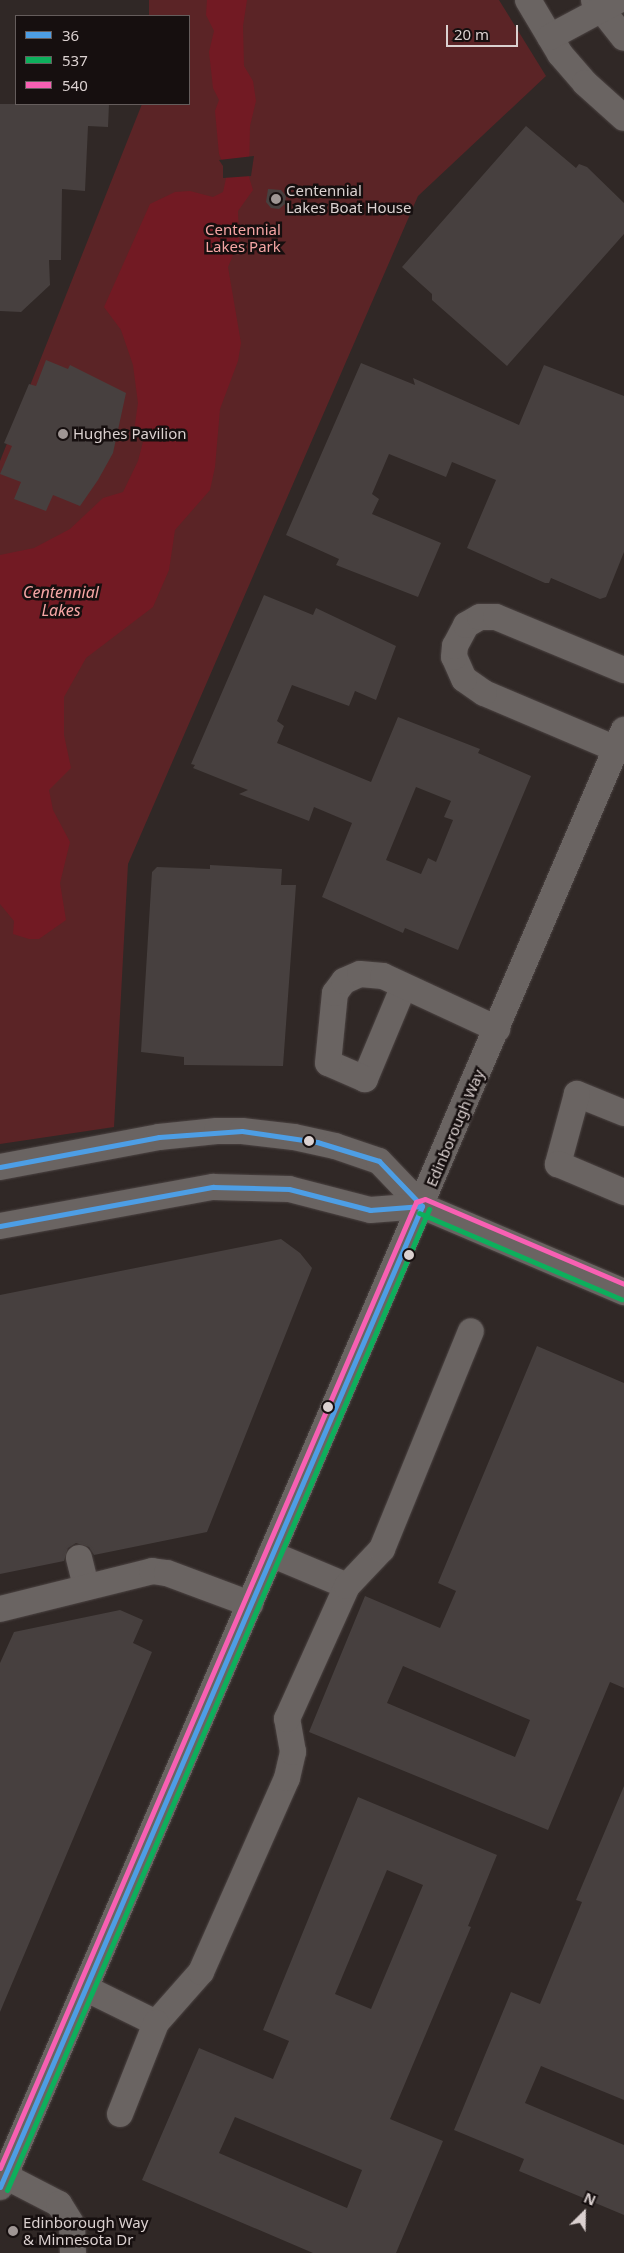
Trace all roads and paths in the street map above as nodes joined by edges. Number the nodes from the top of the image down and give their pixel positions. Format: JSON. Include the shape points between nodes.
{"nodes":[{"id":1,"x":528,"y":0,"type":"edge"},
{"id":2,"x":604,"y":3,"type":"edge"},
{"id":3,"x":550,"y":37,"type":"junction"},
{"id":4,"x":624,"y":38,"type":"edge"},
{"id":5,"x":624,"y":118,"type":"edge"},
{"id":6,"x":624,"y":670,"type":"edge"},
{"id":7,"x":620,"y":739,"type":"edge"},
{"id":8,"x":403,"y":988,"type":"dead end"},
{"id":9,"x":497,"y":1028,"type":"junction"},
{"id":10,"x":624,"y":1113,"type":"edge"},
{"id":11,"x":0,"y":1167,"type":"edge"},
{"id":12,"x":624,"y":1192,"type":"edge"},
{"id":13,"x":422,"y":1206,"type":"junction"},
{"id":14,"x":0,"y":1226,"type":"edge"},
{"id":15,"x":624,"y":1292,"type":"edge"},
{"id":16,"x":470,"y":1331,"type":"dead end"},
{"id":17,"x":271,"y":1554,"type":"junction"},
{"id":18,"x":79,"y":1558,"type":"dead end"},
{"id":19,"x":347,"y":1586,"type":"junction"},
{"id":20,"x":86,"y":1587,"type":"junction"},
{"id":21,"x":250,"y":1604,"type":"junction"},
{"id":22,"x":0,"y":1608,"type":"edge"},
{"id":23,"x":85,"y":1988,"type":"junction"},
{"id":24,"x":156,"y":2023,"type":"junction"},
{"id":25,"x":120,"y":2114,"type":"dead end"},
{"id":26,"x":2,"y":2181,"type":"edge"},
{"id":27,"x":73,"y":2253,"type":"edge"}],
"edges":[{"from":1,"to":3,"type":"street"},
{"from":2,"to":3,"type":"street"},
{"from":2,"to":4,"type":"street"},
{"from":3,"to":5,"type":"street","via":[[584,83]]},
{"from":6,"to":7,"type":"street","via":[[496,617],[480,617],[466,625],[455,646],[454,657],[464,679],[484,693]]},
{"from":7,"to":9,"type":"street","name":"Edinborough Way"},
{"from":8,"to":9,"type":"street"},
{"from":9,"to":13,"type":"street","name":"Edinborough Way"},
{"from":10,"to":12,"type":"street","via":[[577,1094],[558,1164]]},
{"from":11,"to":13,"type":"street","via":[[159,1138],[242,1131],[317,1142],[379,1161]]},
{"from":13,"to":14,"type":"street","via":[[370,1210],[289,1189],[212,1187]]},
{"from":13,"to":15,"type":"street"},
{"from":13,"to":17,"type":"street","name":"Edinborough Way"},
{"from":16,"to":19,"type":"street","via":[[382,1549]]},
{"from":17,"to":19,"type":"street"},
{"from":17,"to":21,"type":"street","name":"Edinborough Way"},
{"from":18,"to":20,"type":"street"},
{"from":19,"to":24,"type":"street","via":[[287,1719],[293,1752],[287,1778],[201,1972]]},
{"from":20,"to":21,"type":"street","via":[[152,1571],[167,1573]]},
{"from":20,"to":22,"type":"street"},
{"from":21,"to":23,"type":"street","name":"Edinborough Way"},
{"from":23,"to":24,"type":"street"},
{"from":23,"to":26,"type":"street","name":"Edinborough Way"},
{"from":24,"to":25,"type":"street"},
{"from":26,"to":27,"type":"street","via":[[59,2204],[72,2225]]}]}
